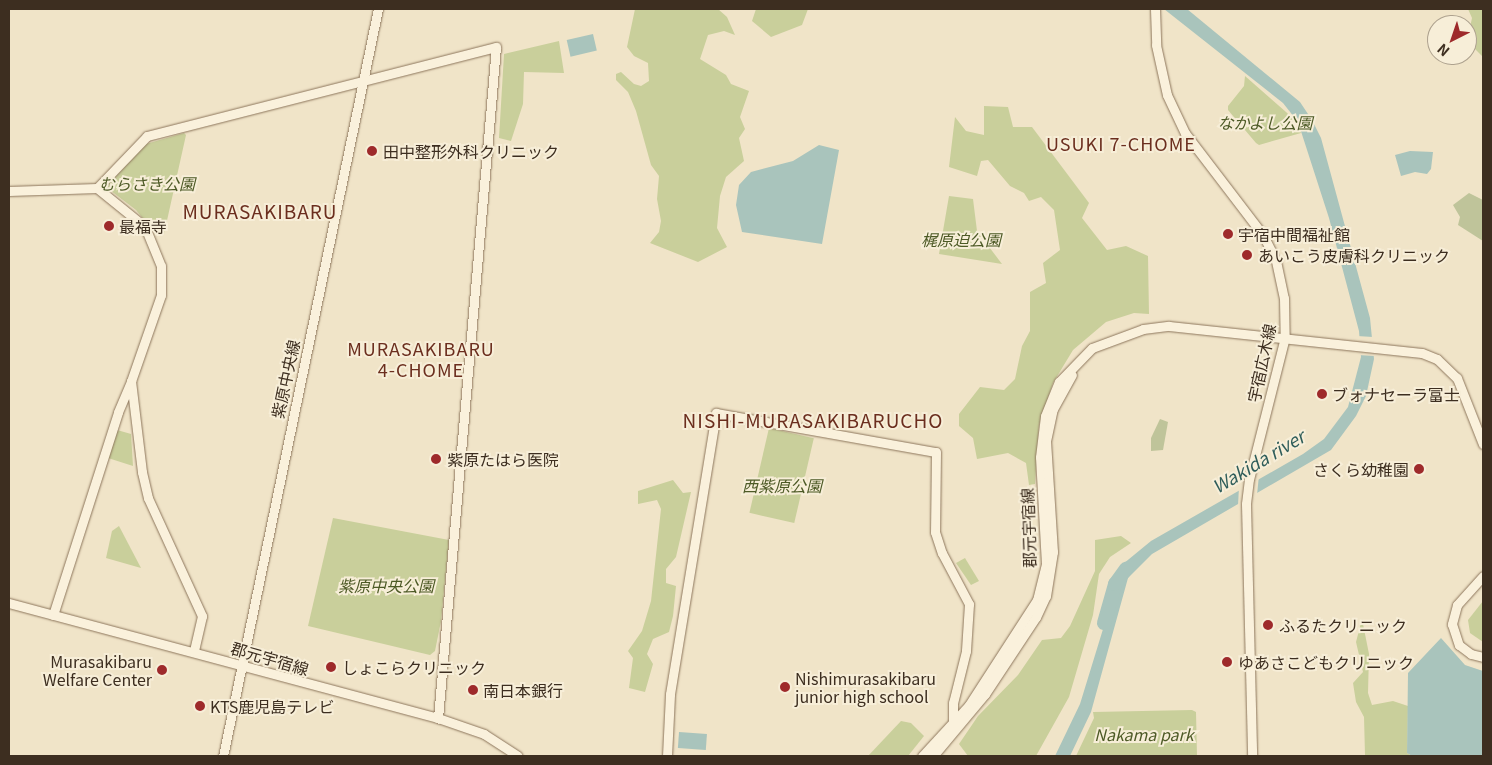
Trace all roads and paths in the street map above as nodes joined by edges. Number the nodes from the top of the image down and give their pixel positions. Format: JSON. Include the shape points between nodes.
{"nodes":[{"id":1,"x":378,"y":9,"type":"edge"},
{"id":2,"x":1156,"y":9,"type":"edge"},
{"id":3,"x":363,"y":80,"type":"junction"},
{"id":4,"x":97,"y":188,"type":"junction"},
{"id":5,"x":9,"y":191,"type":"edge"},
{"id":6,"x":1285,"y":337,"type":"junction"},
{"id":7,"x":132,"y":381,"type":"junction"},
{"id":8,"x":1483,"y":444,"type":"edge"},
{"id":9,"x":1483,"y":576,"type":"edge"},
{"id":10,"x":9,"y":603,"type":"edge"},
{"id":11,"x":53,"y":615,"type":"junction"},
{"id":12,"x":194,"y":652,"type":"junction"},
{"id":13,"x":1483,"y":657,"type":"edge"},
{"id":14,"x":241,"y":665,"type":"junction"},
{"id":15,"x":959,"y":687,"type":"junction"},
{"id":16,"x":982,"y":692,"type":"junction"},
{"id":17,"x":969,"y":705,"type":"junction"},
{"id":18,"x":438,"y":718,"type":"junction"},
{"id":19,"x":953,"y":724,"type":"junction"},
{"id":20,"x":223,"y":756,"type":"edge"},
{"id":21,"x":518,"y":756,"type":"edge"},
{"id":22,"x":667,"y":756,"type":"edge"},
{"id":23,"x":922,"y":756,"type":"edge"},
{"id":24,"x":933,"y":756,"type":"edge"},
{"id":25,"x":1252,"y":756,"type":"edge"}],
"edges":[{"from":1,"to":3,"type":"street","name":"紫原中央線"},
{"from":2,"to":6,"type":"street","name":"宇宿広木線","via":[[1156,45],[1166,95],[1185,133],[1254,221],[1270,248],[1282,282]]},
{"from":3,"to":4,"type":"street","via":[[147,136]]},
{"from":3,"to":14,"type":"street","name":"紫原中央線"},
{"from":3,"to":18,"type":"street","via":[[496,47]]},
{"from":4,"to":5,"type":"street"},
{"from":4,"to":7,"type":"street","via":[[145,227],[161,266],[161,295]]},
{"from":6,"to":8,"type":"street","name":"郡元宇宿線","via":[[1422,353],[1446,366],[1461,386]]},
{"from":6,"to":16,"type":"street","name":"郡元宇宿線","via":[[1163,326],[1143,329],[1104,344],[1066,383],[1049,424],[1046,448],[1052,563],[1046,596]]},
{"from":6,"to":25,"type":"street","name":"宇宿広木線","via":[[1249,480],[1247,501]]},
{"from":7,"to":11,"type":"street","via":[[118,412]]},
{"from":7,"to":12,"type":"street","via":[[148,498],[202,616]]},
{"from":9,"to":13,"type":"street","via":[[1457,605],[1452,624],[1459,644],[1471,654]]},
{"from":10,"to":11,"type":"street","name":"郡元宇宿線"},
{"from":11,"to":12,"type":"street","name":"郡元宇宿線"},
{"from":12,"to":14,"type":"street","name":"郡元宇宿線"},
{"from":14,"to":18,"type":"street","name":"郡元宇宿線"},
{"from":14,"to":20,"type":"street","name":"紫原中央線"},
{"from":15,"to":17,"type":"street","via":[[962,700]]},
{"from":15,"to":19,"type":"street","via":[[953,703]]},
{"from":15,"to":22,"type":"street","via":[[966,651],[969,604],[942,553],[935,532],[936,452],[716,413],[671,684]]},
{"from":16,"to":17,"type":"street","name":"郡元宇宿線"},
{"from":16,"to":24,"type":"street","name":"郡元宇宿線"},
{"from":17,"to":19,"type":"street","name":"郡元宇宿線"},
{"from":18,"to":21,"type":"street","name":"郡元宇宿線","via":[[484,734]]},
{"from":19,"to":23,"type":"street","name":"郡元宇宿線"}]}
